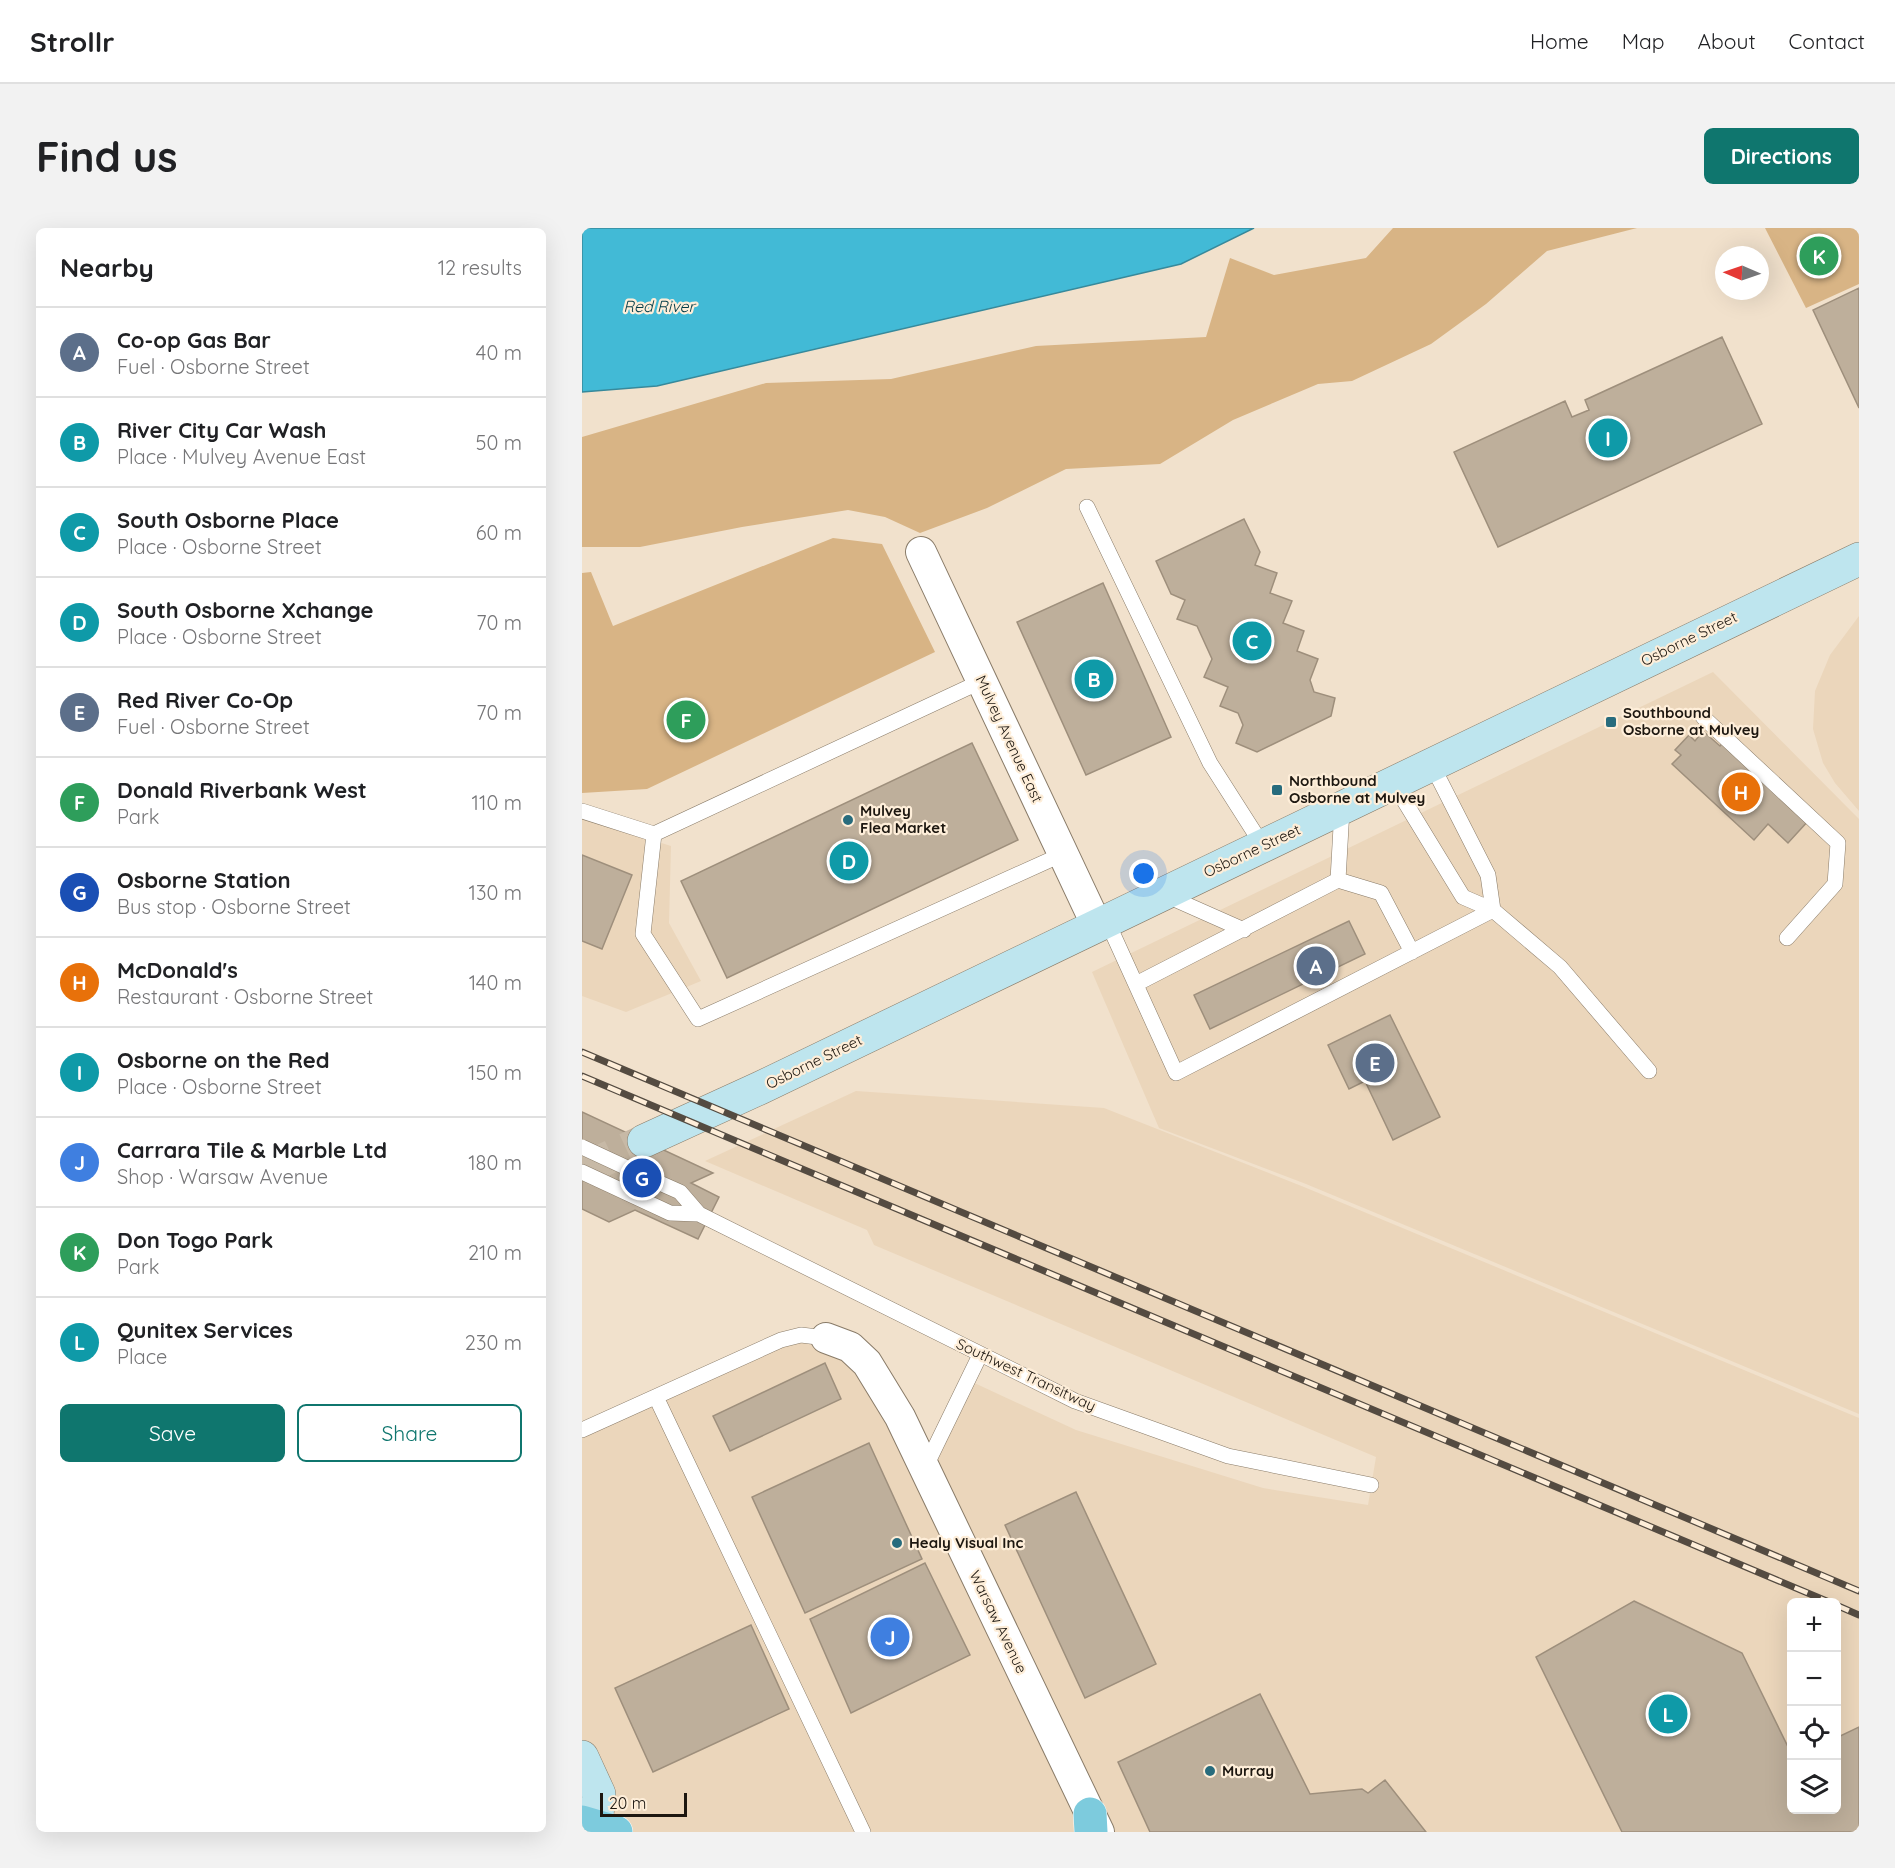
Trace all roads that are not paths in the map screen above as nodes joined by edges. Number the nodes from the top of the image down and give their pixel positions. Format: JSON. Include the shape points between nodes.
{"nodes":[{"id":1,"x":1087,"y":507,"type":"dead end"},
{"id":2,"x":921,"y":552,"type":"dead end"},
{"id":3,"x":1859,"y":559,"type":"edge"},
{"id":4,"x":982,"y":681,"type":"junction"},
{"id":5,"x":1703,"y":717,"type":"dead end"},
{"id":6,"x":1432,"y":765,"type":"junction"},
{"id":7,"x":1394,"y":784,"type":"junction"},
{"id":8,"x":1342,"y":809,"type":"junction"},
{"id":9,"x":582,"y":811,"type":"edge"},
{"id":10,"x":654,"y":834,"type":"junction"},
{"id":11,"x":1263,"y":846,"type":"junction"},
{"id":12,"x":1064,"y":854,"type":"junction"},
{"id":13,"x":1338,"y":880,"type":"junction"},
{"id":14,"x":1162,"y":894,"type":"junction"},
{"id":15,"x":1493,"y":910,"type":"junction"},
{"id":16,"x":1102,"y":923,"type":"junction"},
{"id":17,"x":1244,"y":930,"type":"junction"},
{"id":18,"x":1787,"y":938,"type":"dead end"},
{"id":19,"x":1412,"y":952,"type":"junction"},
{"id":20,"x":1136,"y":984,"type":"junction"},
{"id":21,"x":1649,"y":1071,"type":"dead end"},
{"id":22,"x":644,"y":1141,"type":"tunnel mouth"},
{"id":23,"x":582,"y":1147,"type":"edge"},
{"id":24,"x":582,"y":1172,"type":"edge"},
{"id":25,"x":699,"y":1214,"type":"junction"},
{"id":26,"x":826,"y":1338,"type":"joint"},
{"id":27,"x":980,"y":1355,"type":"junction"},
{"id":28,"x":656,"y":1396,"type":"junction"},
{"id":29,"x":582,"y":1430,"type":"edge"},
{"id":30,"x":925,"y":1468,"type":"junction"},
{"id":31,"x":1371,"y":1485,"type":"dead end"},
{"id":32,"x":582,"y":1757,"type":"edge"},
{"id":33,"x":598,"y":1826,"type":"edge"},
{"id":34,"x":1093,"y":1826,"type":"edge"},
{"id":35,"x":863,"y":1832,"type":"edge"}],
"edges":[{"from":1,"to":11,"type":"lane","via":[[1210,763]]},
{"from":2,"to":4,"type":"street","name":"Mulvey Avenue East"},
{"from":3,"to":6,"type":"main road","name":"Osborne Street"},
{"from":4,"to":10,"type":"lane"},
{"from":4,"to":12,"type":"street","name":"Mulvey Avenue East"},
{"from":5,"to":18,"type":"lane","via":[[1838,843],[1835,884]]},
{"from":6,"to":7,"type":"main road","name":"Osborne Street"},
{"from":6,"to":15,"type":"lane","via":[[1488,875]]},
{"from":7,"to":8,"type":"main road","name":"Osborne Street"},
{"from":7,"to":15,"type":"lane","via":[[1463,897]]},
{"from":8,"to":11,"type":"main road","name":"Osborne Street"},
{"from":8,"to":13,"type":"lane"},
{"from":9,"to":10,"type":"lane"},
{"from":10,"to":12,"type":"lane","via":[[643,934],[699,1019]]},
{"from":11,"to":14,"type":"main road","name":"Osborne Street"},
{"from":12,"to":16,"type":"street","name":"Mulvey Avenue East"},
{"from":13,"to":17,"type":"lane"},
{"from":13,"to":19,"type":"lane","via":[[1381,893]]},
{"from":14,"to":16,"type":"main road","name":"Osborne Street"},
{"from":14,"to":17,"type":"lane"},
{"from":15,"to":19,"type":"lane"},
{"from":15,"to":21,"type":"lane","via":[[1560,967]]},
{"from":16,"to":20,"type":"lane"},
{"from":16,"to":22,"type":"main road","name":"Osborne Street"},
{"from":17,"to":20,"type":"lane"},
{"from":19,"to":20,"type":"lane","via":[[1176,1073]]},
{"from":23,"to":25,"type":"lane","name":"Southwest Transitway","bridge":true,"via":[[680,1192]]},
{"from":24,"to":25,"type":"lane","name":"Southwest Transitway","via":[[670,1213]]},
{"from":25,"to":27,"type":"lane","name":"Southwest Transitway"},
{"from":26,"to":28,"type":"lane","via":[[801,1335],[781,1340]]},
{"from":26,"to":30,"type":"street","name":"Warsaw Avenue","via":[[850,1347],[867,1363]]},
{"from":27,"to":30,"type":"lane"},
{"from":27,"to":31,"type":"lane","name":"Southwest Transitway","via":[[1075,1401],[1228,1456]]},
{"from":28,"to":29,"type":"lane"},
{"from":28,"to":35,"type":"lane"},
{"from":30,"to":34,"type":"street","name":"Warsaw Avenue"},
{"from":32,"to":33,"type":"main road","via":[[599,1794]]}]}
